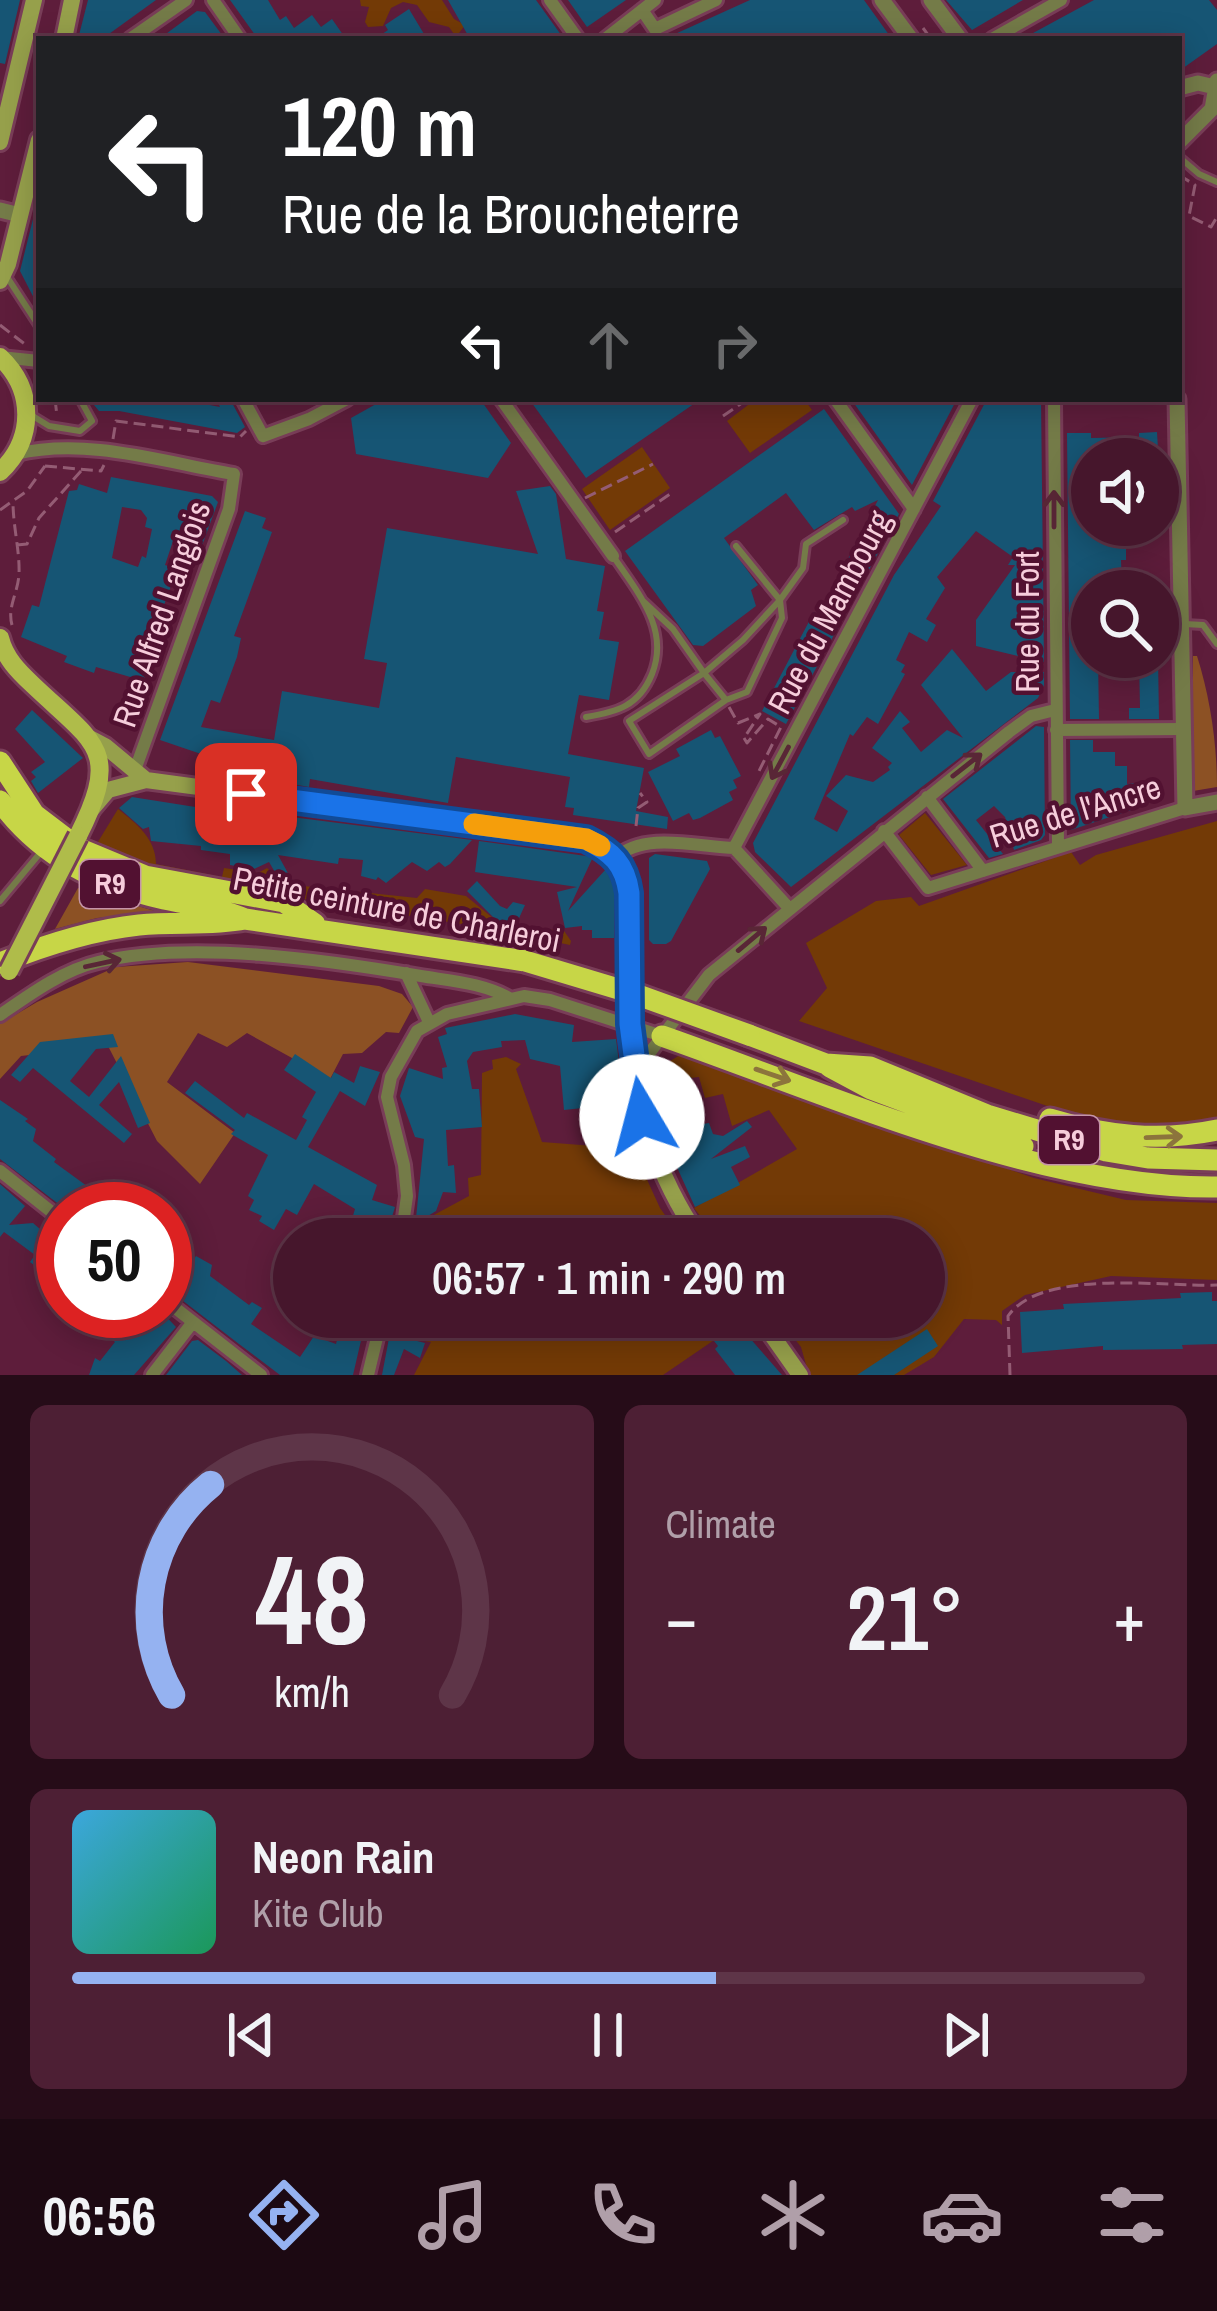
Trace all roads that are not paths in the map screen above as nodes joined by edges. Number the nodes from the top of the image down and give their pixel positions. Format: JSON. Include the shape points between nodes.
{"nodes":[{"id":1,"x":34,"y":0,"type":"edge"},
{"id":2,"x":72,"y":0,"type":"edge"},
{"id":3,"x":186,"y":0,"type":"edge"},
{"id":4,"x":213,"y":0,"type":"edge"},
{"id":5,"x":550,"y":0,"type":"edge"},
{"id":6,"x":655,"y":0,"type":"edge"},
{"id":7,"x":716,"y":0,"type":"edge"},
{"id":8,"x":882,"y":0,"type":"edge"},
{"id":9,"x":931,"y":0,"type":"edge"},
{"id":10,"x":1060,"y":0,"type":"edge"},
{"id":11,"x":642,"y":10,"type":"junction"},
{"id":12,"x":65,"y":36,"type":"edge"},
{"id":13,"x":134,"y":36,"type":"edge"},
{"id":14,"x":238,"y":36,"type":"edge"},
{"id":15,"x":576,"y":36,"type":"edge"},
{"id":16,"x":609,"y":36,"type":"edge"},
{"id":17,"x":908,"y":36,"type":"edge"},
{"id":18,"x":958,"y":36,"type":"edge"},
{"id":19,"x":997,"y":36,"type":"edge"},
{"id":20,"x":1216,"y":85,"type":"edge"},
{"id":21,"x":1182,"y":87,"type":"edge"},
{"id":22,"x":1182,"y":139,"type":"edge"},
{"id":23,"x":0,"y":142,"type":"edge"},
{"id":24,"x":36,"y":152,"type":"edge"},
{"id":25,"x":1182,"y":160,"type":"edge"},
{"id":26,"x":1217,"y":182,"type":"edge"},
{"id":27,"x":0,"y":210,"type":"edge"},
{"id":28,"x":20,"y":215,"type":"junction"},
{"id":29,"x":2,"y":278,"type":"edge"},
{"id":30,"x":36,"y":321,"type":"edge"},
{"id":31,"x":0,"y":357,"type":"edge"},
{"id":32,"x":36,"y":358,"type":"edge"},
{"id":33,"x":82,"y":402,"type":"edge"},
{"id":34,"x":245,"y":402,"type":"edge"},
{"id":35,"x":341,"y":402,"type":"edge"},
{"id":36,"x":503,"y":402,"type":"edge"},
{"id":37,"x":837,"y":402,"type":"edge"},
{"id":38,"x":970,"y":402,"type":"edge"},
{"id":39,"x":1054,"y":402,"type":"edge"},
{"id":40,"x":1178,"y":402,"type":"edge"},
{"id":41,"x":27,"y":412,"type":"junction"},
{"id":42,"x":7,"y":465,"type":"edge"},
{"id":43,"x":7,"y":497,"type":"edge"},
{"id":44,"x":914,"y":509,"type":"junction"},
{"id":45,"x":843,"y":520,"type":"dead end"},
{"id":46,"x":736,"y":546,"type":"dead end"},
{"id":47,"x":614,"y":556,"type":"joint"},
{"id":48,"x":779,"y":600,"type":"junction"},
{"id":49,"x":643,"y":601,"type":"junction"},
{"id":50,"x":1181,"y":624,"type":"junction"},
{"id":51,"x":7,"y":636,"type":"edge"},
{"id":52,"x":1217,"y":644,"type":"edge"},
{"id":53,"x":704,"y":673,"type":"junction"},
{"id":54,"x":726,"y":700,"type":"junction"},
{"id":55,"x":1055,"y":710,"type":"junction"},
{"id":56,"x":586,"y":717,"type":"dead end"},
{"id":57,"x":1182,"y":729,"type":"junction"},
{"id":58,"x":1057,"y":730,"type":"junction"},
{"id":59,"x":86,"y":736,"type":"junction"},
{"id":60,"x":0,"y":761,"type":"edge"},
{"id":61,"x":140,"y":775,"type":"junction"},
{"id":62,"x":927,"y":797,"type":"junction"},
{"id":63,"x":0,"y":801,"type":"edge"},
{"id":64,"x":1217,"y":802,"type":"edge"},
{"id":65,"x":1185,"y":808,"type":"junction"},
{"id":66,"x":91,"y":811,"type":"junction"},
{"id":67,"x":884,"y":831,"type":"junction"},
{"id":68,"x":1058,"y":845,"type":"junction"},
{"id":69,"x":734,"y":848,"type":"junction"},
{"id":70,"x":44,"y":849,"type":"junction"},
{"id":71,"x":616,"y":858,"type":"junction"},
{"id":72,"x":983,"y":871,"type":"junction"},
{"id":73,"x":0,"y":901,"type":"edge"},
{"id":74,"x":789,"y":908,"type":"junction"},
{"id":75,"x":245,"y":919,"type":"junction"},
{"id":76,"x":320,"y":928,"type":"junction"},
{"id":77,"x":3,"y":973,"type":"edge"},
{"id":78,"x":406,"y":974,"type":"junction"},
{"id":79,"x":511,"y":999,"type":"junction"},
{"id":80,"x":0,"y":1016,"type":"edge"},
{"id":81,"x":429,"y":1022,"type":"junction"},
{"id":82,"x":630,"y":1024,"type":"junction"},
{"id":83,"x":662,"y":1036,"type":"junction"},
{"id":84,"x":826,"y":1064,"type":"junction"},
{"id":85,"x":635,"y":1072,"type":"junction"},
{"id":86,"x":928,"y":1089,"type":"junction"},
{"id":87,"x":1217,"y":1130,"type":"edge"},
{"id":88,"x":1217,"y":1160,"type":"edge"},
{"id":89,"x":1079,"y":1170,"type":"junction"},
{"id":90,"x":0,"y":1172,"type":"edge"},
{"id":91,"x":1217,"y":1187,"type":"edge"},
{"id":92,"x":36,"y":1199,"type":"edge"},
{"id":93,"x":404,"y":1218,"type":"edge"},
{"id":94,"x":686,"y":1218,"type":"edge"},
{"id":95,"x":193,"y":1322,"type":"joint"},
{"id":96,"x":377,"y":1338,"type":"edge"},
{"id":97,"x":774,"y":1338,"type":"edge"},
{"id":98,"x":152,"y":1375,"type":"edge"},
{"id":99,"x":261,"y":1375,"type":"edge"},
{"id":100,"x":368,"y":1375,"type":"edge"},
{"id":101,"x":800,"y":1375,"type":"edge"}],
"edges":[{"from":1,"to":23,"type":"main road"},
{"from":2,"to":12,"type":"main road"},
{"from":3,"to":13,"type":"street"},
{"from":4,"to":14,"type":"street"},
{"from":5,"to":15,"type":"street"},
{"from":6,"to":11,"type":"street"},
{"from":7,"to":11,"type":"street","via":[[655,28]]},
{"from":8,"to":17,"type":"street"},
{"from":9,"to":18,"type":"street"},
{"from":10,"to":19,"type":"street"},
{"from":11,"to":16,"type":"street"},
{"from":20,"to":21,"type":"street"},
{"from":20,"to":22,"type":"street","via":[[1212,109]]},
{"from":24,"to":28,"type":"main road"},
{"from":25,"to":26,"type":"lane"},
{"from":27,"to":28,"type":"street"},
{"from":28,"to":29,"type":"main road"},
{"from":29,"to":30,"type":"lane"},
{"from":31,"to":32,"type":"street"},
{"from":31,"to":41,"type":"main road","via":[[21,385]]},
{"from":33,"to":41,"type":"lane","via":[[92,421],[80,431]]},
{"from":34,"to":35,"type":"street","via":[[263,436]]},
{"from":36,"to":47,"type":"street"},
{"from":37,"to":44,"type":"street"},
{"from":38,"to":44,"type":"street","name":"Rue du Mambourg"},
{"from":55,"to":39,"type":"street","name":"Rue du Fort","one_way":true},
{"from":40,"to":50,"type":"street","name":"Rue de l'Ancre"},
{"from":41,"to":42,"type":"main road"},
{"from":42,"to":43,"type":"main road"},
{"from":42,"to":61,"type":"street","name":"Rue Alfred Langlois","via":[[48,446],[234,475],[230,509]]},
{"from":44,"to":69,"type":"street","name":"Rue du Mambourg","one_way":true},
{"from":45,"to":48,"type":"lane","via":[[806,544],[803,568]]},
{"from":46,"to":48,"type":"lane"},
{"from":47,"to":49,"type":"lane"},
{"from":48,"to":53,"type":"lane"},
{"from":48,"to":54,"type":"lane","via":[[782,618],[747,692]]},
{"from":49,"to":53,"type":"lane"},
{"from":49,"to":56,"type":"lane","via":[[658,633],[645,691],[621,711]]},
{"from":50,"to":52,"type":"lane","via":[[1203,625]]},
{"from":50,"to":57,"type":"street","name":"Rue de l'Ancre"},
{"from":51,"to":59,"type":"main road","via":[[10,661]]},
{"from":53,"to":54,"type":"lane"},
{"from":53,"to":54,"type":"lane","via":[[629,722],[649,754]]},
{"from":55,"to":58,"type":"street","name":"Rue du Fort"},
{"from":62,"to":55,"type":"street","one_way":true,"via":[[1031,716]]},
{"from":57,"to":58,"type":"street"},
{"from":57,"to":65,"type":"street","name":"Rue de l'Ancre"},
{"from":58,"to":68,"type":"street","name":"Rue du Fort"},
{"from":59,"to":61,"type":"main road"},
{"from":59,"to":66,"type":"main road","via":[[102,760]]},
{"from":60,"to":76,"type":"highway","via":[[34,814],[80,849],[145,876],[284,902]]},
{"from":61,"to":66,"type":"main road","via":[[108,790]]},
{"from":61,"to":71,"type":"main road","via":[[586,839]]},
{"from":62,"to":67,"type":"street"},
{"from":62,"to":72,"type":"street"},
{"from":63,"to":70,"type":"highway","name":"Petite ceinture de Charleroi","number":"R9"},
{"from":64,"to":65,"type":"street","name":"Rue de l'Ancre"},
{"from":65,"to":68,"type":"street","name":"Rue de l'Ancre"},
{"from":66,"to":77,"type":"main road","bridge":true},
{"from":67,"to":72,"type":"street","name":"Rue de l'Ancre","via":[[928,888]]},
{"from":67,"to":74,"type":"street"},
{"from":68,"to":72,"type":"street","name":"Rue de l'Ancre"},
{"from":69,"to":71,"type":"street","via":[[645,843]]},
{"from":69,"to":74,"type":"street"},
{"from":70,"to":73,"type":"lane"},
{"from":70,"to":75,"type":"highway","name":"Petite ceinture de Charleroi","number":"R9","via":[[107,883]]},
{"from":71,"to":82,"type":"main road","via":[[629,893]]},
{"from":83,"to":74,"type":"street","one_way":true,"via":[[709,975]]},
{"from":75,"to":76,"type":"highway","name":"Petite ceinture de Charleroi","number":"R9"},
{"from":75,"to":77,"type":"highway","via":[[96,932]]},
{"from":76,"to":84,"type":"highway","name":"Petite ceinture de Charleroi","number":"R9","bridge":true,"via":[[494,953]]},
{"from":78,"to":79,"type":"street"},
{"from":80,"to":78,"type":"street","one_way":true,"via":[[96,962],[170,954],[319,959]]},
{"from":78,"to":81,"type":"street"},
{"from":79,"to":81,"type":"street"},
{"from":79,"to":82,"type":"street","via":[[550,1000]]},
{"from":81,"to":93,"type":"street","via":[[405,1048],[387,1097],[404,1165]]},
{"from":82,"to":83,"type":"street"},
{"from":82,"to":85,"type":"main road"},
{"from":83,"to":85,"type":"street"},
{"from":83,"to":89,"type":"highway","one_way":true,"via":[[986,1148]]},
{"from":84,"to":86,"type":"highway","name":"Petite ceinture de Charleroi","number":"R9","via":[[871,1067]]},
{"from":84,"to":89,"type":"highway"},
{"from":85,"to":94,"type":"main road","via":[[657,1162]]},
{"from":86,"to":87,"type":"highway","one_way":true,"via":[[1119,1136]]},
{"from":86,"to":88,"type":"highway","name":"Petite ceinture de Charleroi","number":"R9","via":[[1106,1150]]},
{"from":89,"to":91,"type":"highway"},
{"from":90,"to":92,"type":"street"},
{"from":95,"to":98,"type":"street"},
{"from":95,"to":99,"type":"street"},
{"from":96,"to":100,"type":"street"},
{"from":97,"to":101,"type":"main road"}]}
